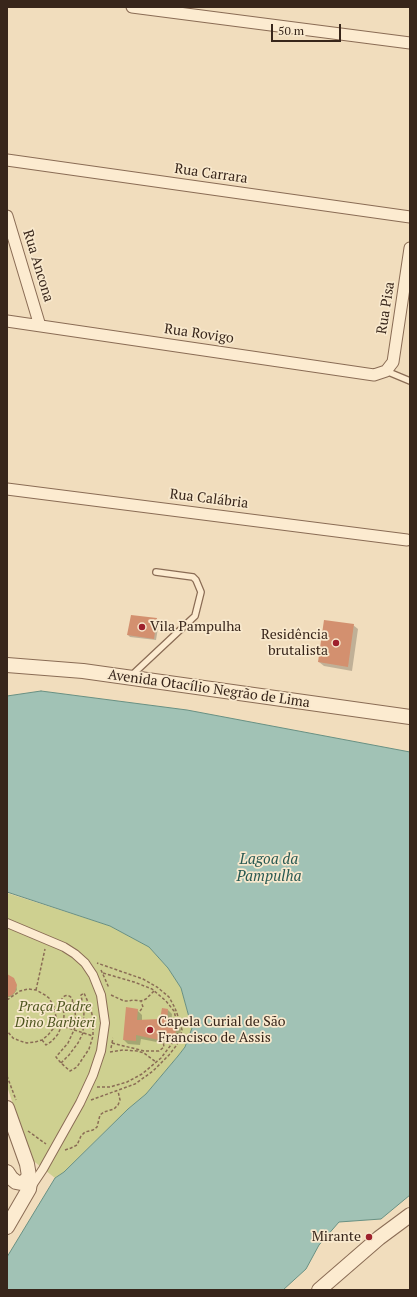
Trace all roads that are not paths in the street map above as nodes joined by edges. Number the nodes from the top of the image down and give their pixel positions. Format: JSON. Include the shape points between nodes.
{"nodes":[{"id":1,"x":132,"y":7,"type":"edge"},
{"id":2,"x":410,"y":44,"type":"edge"},
{"id":3,"x":7,"y":160,"type":"edge"},
{"id":4,"x":7,"y":216,"type":"edge"},
{"id":5,"x":410,"y":217,"type":"edge"},
{"id":6,"x":410,"y":248,"type":"edge"},
{"id":7,"x":7,"y":321,"type":"edge"},
{"id":8,"x":40,"y":326,"type":"junction"},
{"id":9,"x":386,"y":371,"type":"junction"},
{"id":10,"x":410,"y":381,"type":"edge"},
{"id":11,"x":7,"y":489,"type":"edge"},
{"id":12,"x":407,"y":540,"type":"dead end"},
{"id":13,"x":156,"y":572,"type":"dead end"},
{"id":14,"x":7,"y":664,"type":"edge"},
{"id":15,"x":128,"y":678,"type":"junction"},
{"id":16,"x":410,"y":717,"type":"edge"},
{"id":17,"x":7,"y":923,"type":"edge"},
{"id":18,"x":7,"y":1108,"type":"edge"},
{"id":19,"x":7,"y":1172,"type":"edge"},
{"id":20,"x":29,"y":1183,"type":"junction"},
{"id":21,"x":410,"y":1215,"type":"edge"},
{"id":22,"x":7,"y":1227,"type":"edge"},
{"id":23,"x":319,"y":1290,"type":"edge"}],
"edges":[{"from":1,"to":2,"type":"street"},
{"from":3,"to":5,"type":"street","name":"Rua Carrara"},
{"from":4,"to":8,"type":"street","name":"Rua Ancona"},
{"from":6,"to":9,"type":"street","name":"Rua Pisa","via":[[392,362]]},
{"from":7,"to":8,"type":"street","name":"Rua Rovigo"},
{"from":8,"to":9,"type":"street","name":"Rua Rovigo","via":[[374,375]]},
{"from":9,"to":10,"type":"lane"},
{"from":11,"to":12,"type":"street","name":"Rua Calábria"},
{"from":13,"to":15,"type":"lane","via":[[196,580],[200,592],[195,616]]},
{"from":14,"to":15,"type":"street","name":"Avenida Otacílio Negrão de Lima"},
{"from":15,"to":16,"type":"street","name":"Avenida Otacílio Negrão de Lima"},
{"from":17,"to":20,"type":"street","via":[[64,947],[85,963],[101,995],[105,1023],[101,1051],[93,1075],[43,1169]]},
{"from":18,"to":20,"type":"street","via":[[27,1164]]},
{"from":19,"to":20,"type":"street","via":[[16,1182]]},
{"from":20,"to":22,"type":"street"},
{"from":21,"to":23,"type":"street"}]}
